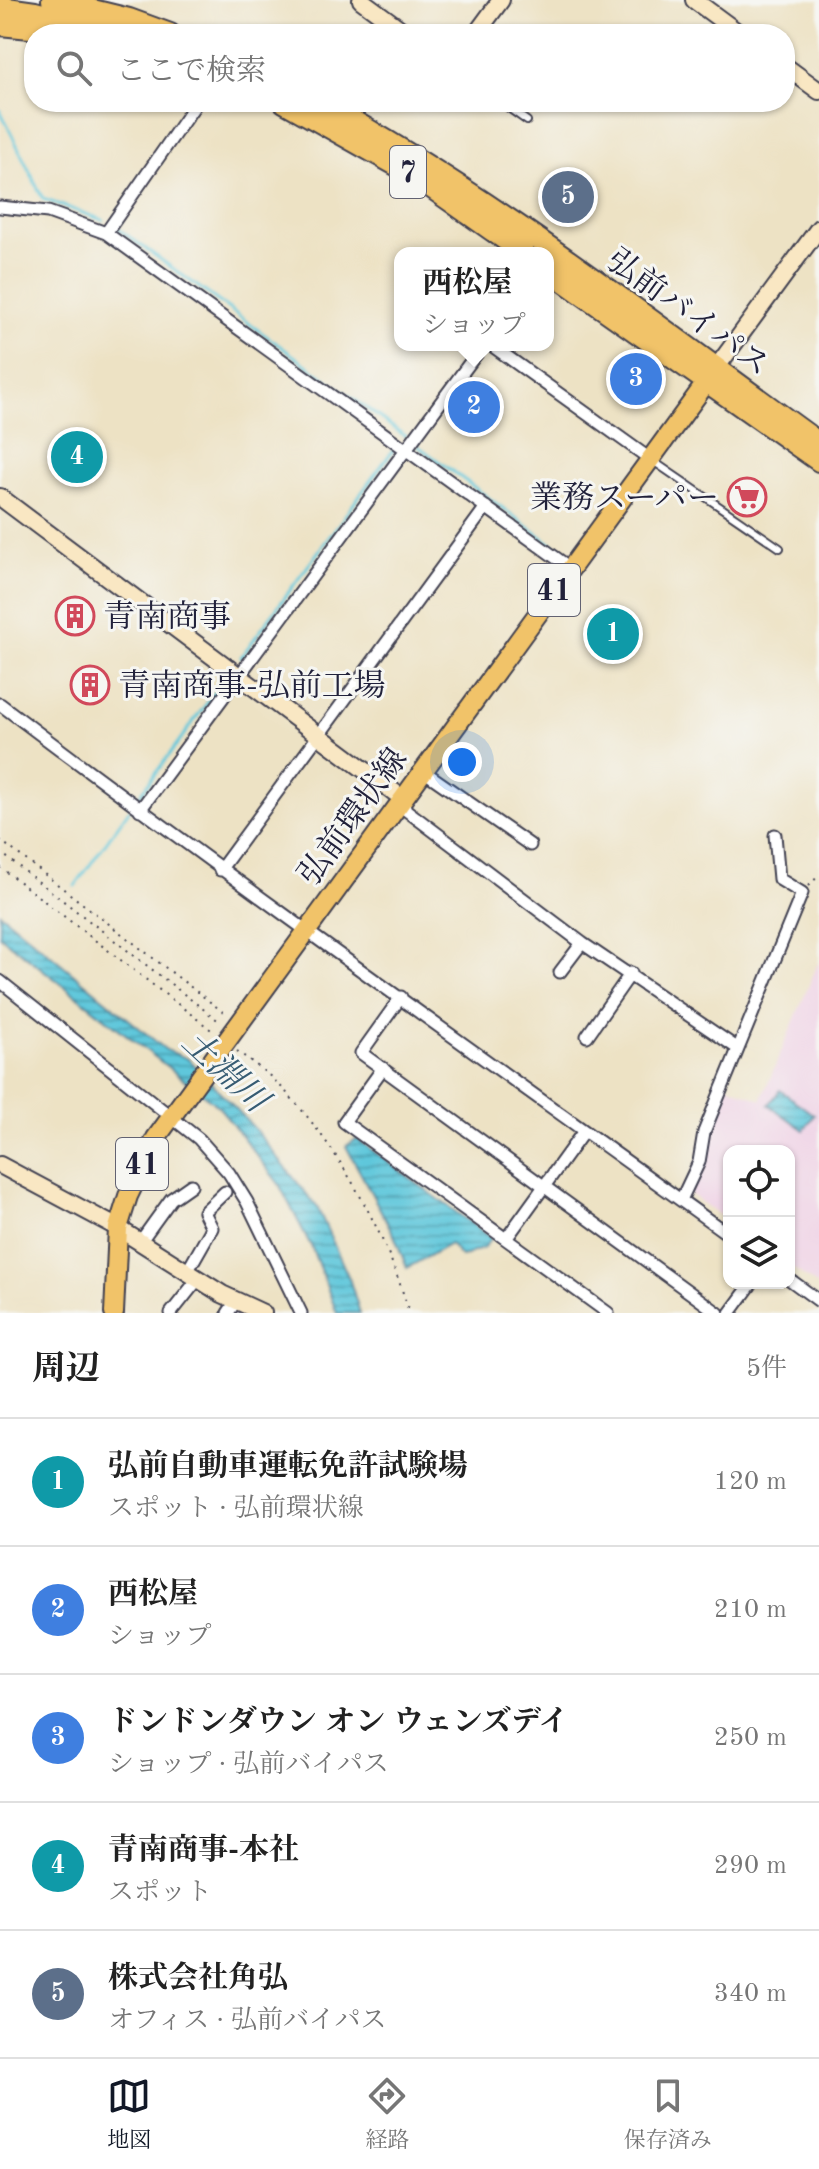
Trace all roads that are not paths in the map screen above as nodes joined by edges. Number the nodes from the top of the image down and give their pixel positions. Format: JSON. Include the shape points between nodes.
{"nodes":[{"id":1,"x":52,"y":0,"type":"edge"},
{"id":2,"x":104,"y":0,"type":"edge"},
{"id":3,"x":361,"y":0,"type":"edge"},
{"id":4,"x":501,"y":0,"type":"edge"},
{"id":5,"x":694,"y":0,"type":"edge"},
{"id":6,"x":0,"y":7,"type":"edge"},
{"id":7,"x":79,"y":24,"type":"edge"},
{"id":8,"x":143,"y":24,"type":"edge"},
{"id":9,"x":163,"y":24,"type":"edge"},
{"id":10,"x":393,"y":24,"type":"edge"},
{"id":11,"x":483,"y":24,"type":"edge"},
{"id":12,"x":726,"y":24,"type":"edge"},
{"id":13,"x":0,"y":25,"type":"edge"},
{"id":14,"x":24,"y":28,"type":"edge"},
{"id":15,"x":795,"y":73,"type":"edge"},
{"id":16,"x":819,"y":91,"type":"edge"},
{"id":17,"x":190,"y":112,"type":"edge"},
{"id":18,"x":302,"y":112,"type":"edge"},
{"id":19,"x":337,"y":112,"type":"edge"},
{"id":20,"x":514,"y":112,"type":"edge"},
{"id":21,"x":527,"y":121,"type":"dead end"},
{"id":22,"x":5,"y":207,"type":"edge"},
{"id":23,"x":0,"y":220,"type":"edge"},
{"id":24,"x":819,"y":228,"type":"edge"},
{"id":25,"x":106,"y":233,"type":"junction"},
{"id":26,"x":515,"y":247,"type":"edge"},
{"id":27,"x":547,"y":247,"type":"edge"},
{"id":28,"x":554,"y":253,"type":"edge"},
{"id":29,"x":554,"y":274,"type":"edge"},
{"id":30,"x":479,"y":351,"type":"edge"},
{"id":31,"x":499,"y":351,"type":"edge"},
{"id":32,"x":711,"y":376,"type":"junction"},
{"id":33,"x":819,"y":443,"type":"edge"},
{"id":34,"x":407,"y":450,"type":"junction"},
{"id":35,"x":650,"y":459,"type":"junction"},
{"id":36,"x":819,"y":461,"type":"edge"},
{"id":37,"x":0,"y":497,"type":"edge"},
{"id":38,"x":486,"y":507,"type":"junction"},
{"id":39,"x":780,"y":548,"type":"dead end"},
{"id":40,"x":570,"y":568,"type":"junction"},
{"id":41,"x":239,"y":677,"type":"junction"},
{"id":42,"x":0,"y":704,"type":"edge"},
{"id":43,"x":317,"y":737,"type":"junction"},
{"id":44,"x":422,"y":770,"type":"junction"},
{"id":45,"x":402,"y":798,"type":"junction"},
{"id":46,"x":140,"y":810,"type":"junction"},
{"id":47,"x":775,"y":835,"type":"dead end"},
{"id":48,"x":530,"y":845,"type":"dead end"},
{"id":49,"x":220,"y":870,"type":"junction"},
{"id":50,"x":304,"y":932,"type":"junction"},
{"id":51,"x":582,"y":943,"type":"junction"},
{"id":52,"x":560,"y":972,"type":"dead end"},
{"id":53,"x":631,"y":973,"type":"junction"},
{"id":54,"x":0,"y":981,"type":"edge"},
{"id":55,"x":401,"y":997,"type":"junction"},
{"id":56,"x":587,"y":1036,"type":"dead end"},
{"id":57,"x":737,"y":1048,"type":"junction"},
{"id":58,"x":383,"y":1068,"type":"junction"},
{"id":59,"x":173,"y":1111,"type":"junction"},
{"id":60,"x":584,"y":1131,"type":"junction"},
{"id":61,"x":0,"y":1165,"type":"edge"},
{"id":62,"x":191,"y":1185,"type":"dead end"},
{"id":63,"x":544,"y":1186,"type":"junction"},
{"id":64,"x":225,"y":1192,"type":"dead end"},
{"id":65,"x":681,"y":1200,"type":"junction"},
{"id":66,"x":118,"y":1228,"type":"junction"},
{"id":67,"x":723,"y":1231,"type":"edge"},
{"id":68,"x":506,"y":1239,"type":"junction"},
{"id":69,"x":140,"y":1242,"type":"junction"},
{"id":70,"x":192,"y":1276,"type":"junction"},
{"id":71,"x":795,"y":1283,"type":"edge"},
{"id":72,"x":748,"y":1289,"type":"edge"},
{"id":73,"x":819,"y":1301,"type":"edge"},
{"id":74,"x":232,"y":1307,"type":"edge"},
{"id":75,"x":114,"y":1313,"type":"edge"},
{"id":76,"x":171,"y":1313,"type":"edge"},
{"id":77,"x":263,"y":1313,"type":"edge"},
{"id":78,"x":301,"y":1313,"type":"edge"},
{"id":79,"x":608,"y":1313,"type":"edge"},
{"id":80,"x":718,"y":1313,"type":"edge"},
{"id":81,"x":730,"y":1313,"type":"edge"}],
"edges":[{"from":1,"to":8,"type":"highway"},
{"from":2,"to":9,"type":"highway"},
{"from":3,"to":10,"type":"street"},
{"from":4,"to":11,"type":"street"},
{"from":5,"to":12,"type":"street"},
{"from":6,"to":7,"type":"highway"},
{"from":13,"to":14,"type":"highway"},
{"from":15,"to":16,"type":"street"},
{"from":17,"to":25,"type":"street"},
{"from":18,"to":26,"type":"highway","number":"7","via":[[412,174]]},
{"from":19,"to":27,"type":"highway","name":"弘前バイパス","number":"7"},
{"from":20,"to":21,"type":"lane"},
{"from":22,"to":23,"type":"street"},
{"from":22,"to":25,"type":"street","via":[[71,218]]},
{"from":24,"to":32,"type":"street"},
{"from":25,"to":34,"type":"street"},
{"from":28,"to":32,"type":"highway","name":"弘前バイパス","number":"7"},
{"from":29,"to":32,"type":"highway","name":"弘前バイパス","number":"7"},
{"from":30,"to":34,"type":"street"},
{"from":31,"to":35,"type":"street"},
{"from":32,"to":33,"type":"highway","name":"弘前バイパス","number":"7"},
{"from":32,"to":35,"type":"main road","name":"弘前環状線","number":"41"},
{"from":32,"to":36,"type":"highway","name":"弘前バイパス","number":"7"},
{"from":34,"to":38,"type":"street"},
{"from":34,"to":41,"type":"street"},
{"from":35,"to":39,"type":"lane"},
{"from":35,"to":40,"type":"main road","name":"弘前環状線","number":"41"},
{"from":37,"to":41,"type":"street"},
{"from":38,"to":40,"type":"street"},
{"from":38,"to":43,"type":"street"},
{"from":40,"to":44,"type":"main road","name":"弘前環状線","number":"41"},
{"from":41,"to":43,"type":"street"},
{"from":41,"to":46,"type":"street"},
{"from":42,"to":46,"type":"street"},
{"from":43,"to":45,"type":"street"},
{"from":43,"to":49,"type":"street"},
{"from":44,"to":45,"type":"main road","name":"弘前環状線","number":"41"},
{"from":44,"to":48,"type":"street"},
{"from":45,"to":50,"type":"main road","name":"弘前環状線","number":"41"},
{"from":45,"to":51,"type":"street","via":[[406,810]]},
{"from":46,"to":49,"type":"street"},
{"from":47,"to":57,"type":"street","via":[[779,879],[802,893]]},
{"from":49,"to":50,"type":"street"},
{"from":50,"to":55,"type":"street"},
{"from":50,"to":59,"type":"main road","name":"弘前環状線","number":"41"},
{"from":51,"to":52,"type":"street"},
{"from":51,"to":53,"type":"street"},
{"from":53,"to":56,"type":"street"},
{"from":53,"to":57,"type":"street"},
{"from":54,"to":59,"type":"street"},
{"from":55,"to":58,"type":"street","via":[[361,1053]]},
{"from":55,"to":60,"type":"street"},
{"from":57,"to":65,"type":"street"},
{"from":58,"to":63,"type":"street"},
{"from":58,"to":68,"type":"street","via":[[344,1122]]},
{"from":59,"to":66,"type":"main road","name":"弘前環状線","number":"41","via":[[144,1158]]},
{"from":59,"to":78,"type":"street","via":[[229,1173]]},
{"from":60,"to":63,"type":"street"},
{"from":60,"to":65,"type":"street"},
{"from":61,"to":66,"type":"street"},
{"from":62,"to":69,"type":"street","via":[[171,1199]]},
{"from":63,"to":68,"type":"street"},
{"from":63,"to":80,"type":"street"},
{"from":64,"to":70,"type":"street","via":[[204,1212],[212,1228]]},
{"from":65,"to":67,"type":"street"},
{"from":66,"to":69,"type":"street"},
{"from":66,"to":75,"type":"main road","name":"弘前環状線","number":"41"},
{"from":68,"to":79,"type":"street"},
{"from":69,"to":70,"type":"street"},
{"from":70,"to":74,"type":"street"},
{"from":70,"to":76,"type":"street"},
{"from":71,"to":73,"type":"street"},
{"from":72,"to":81,"type":"street"},
{"from":74,"to":77,"type":"street"}]}
